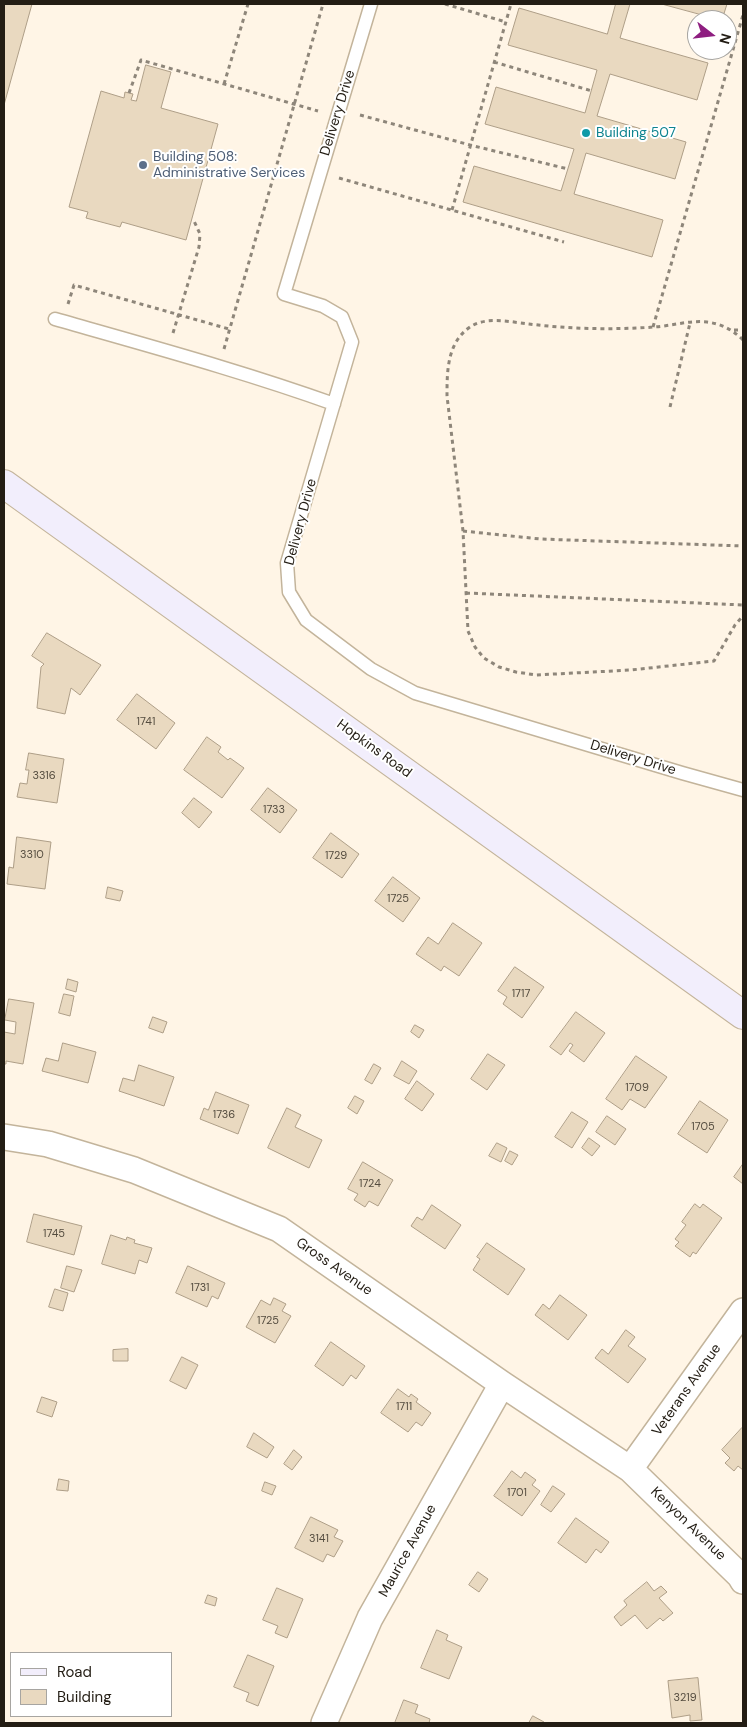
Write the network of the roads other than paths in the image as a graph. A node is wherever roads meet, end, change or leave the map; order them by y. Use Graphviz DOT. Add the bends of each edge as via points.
graph roads {
  1 [pos="370,4"];
  2 [pos="55,319"];
  3 [pos="334,404"];
  4 [pos="4,484"];
  5 [pos="743,790"];
  6 [pos="743,1015"];
  7 [pos="4,1137"];
  8 [pos="743,1310"];
  9 [pos="502,1384"];
  10 [pos="630,1469"];
  11 [pos="743,1581"];
  12 [pos="324,1723"];
  1 -- 3 [label="lane, Delivery Drive" via="284,294 323,306 342,317 352,342"];
  2 -- 3 [label="lane" via="219,365"];
  3 -- 5 [label="lane, Delivery Drive" via="287,563 289,592 306,620 371,669 415,694"];
  4 -- 6 [label="main road, Hopkins Road"];
  7 -- 9 [label="street, Gross Avenue" via="48,1144 134,1170 279,1229"];
  8 -- 10 [label="street, Veterans Avenue"];
  9 -- 10 [label="street, Gross Avenue"];
  9 -- 12 [label="street, Maurice Avenue" via="370,1618"];
  10 -- 11 [label="street, Kenyon Avenue"];
}
